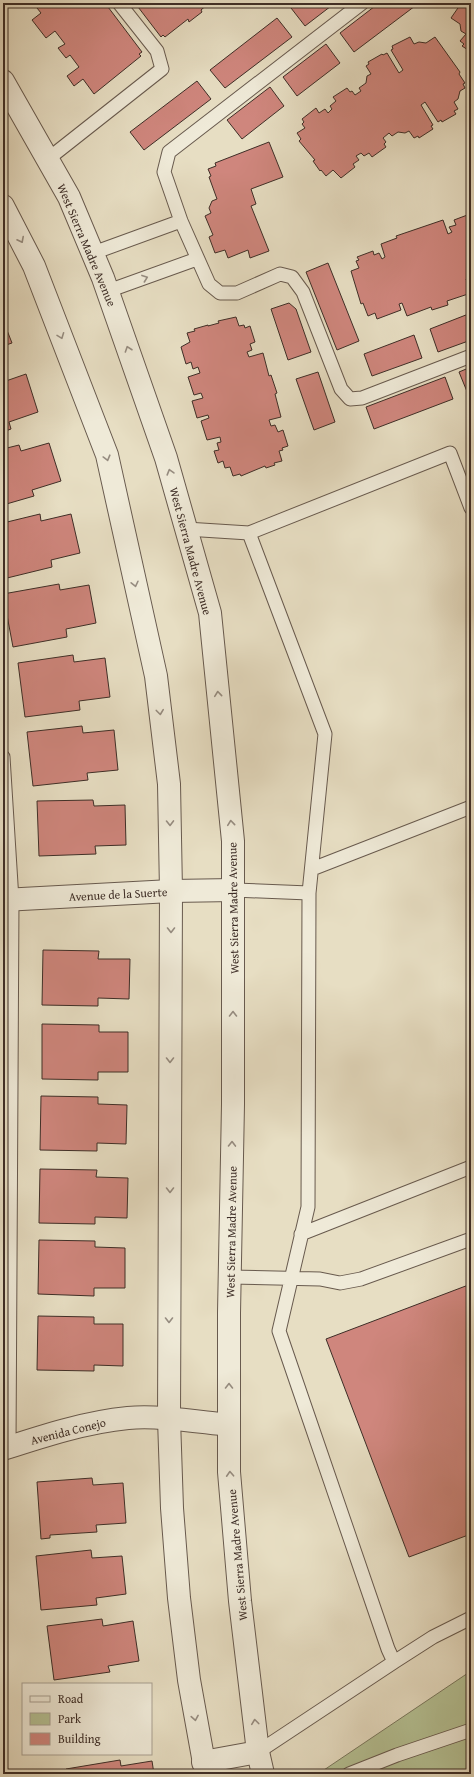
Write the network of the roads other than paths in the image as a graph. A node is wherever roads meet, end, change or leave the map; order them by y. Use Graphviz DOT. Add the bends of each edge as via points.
graph roads {
  1 [pos="120,3"];
  2 [pos="362,3"];
  3 [pos="3,82"];
  4 [pos="48,159"];
  5 [pos="3,206"];
  6 [pos="181,221"];
  7 [pos="93,253"];
  8 [pos="197,259"];
  9 [pos="108,291"];
  10 [pos="471,356"];
  11 [pos="471,508"];
  12 [pos="186,529"];
  13 [pos="249,533"];
  14 [pos="3,757"];
  15 [pos="471,807"];
  16 [pos="312,869"];
  17 [pos="234,890"];
  18 [pos="171,891"];
  19 [pos="309,893"];
  20 [pos="8,900"];
  21 [pos="471,1167"];
  22 [pos="301,1234"];
  23 [pos="471,1239"];
  24 [pos="230,1277"];
  25 [pos="290,1280"];
  26 [pos="169,1419"];
  27 [pos="229,1425"];
  28 [pos="6,1448"];
  29 [pos="471,1618"];
  30 [pos="394,1662"];
  31 [pos="471,1730"];
  32 [pos="258,1752"];
  33 [pos="204,1768"];
  34 [pos="263,1774"];
  35 [pos="349,1774"];
  1 -- 4 [label="lane" via="157,51 162,68"];
  2 -- 6 [label="lane" via="169,152 164,172"];
  3 -- 4 [label="street, West Sierra Madre Avenue"];
  4 -- 7 [label="street, West Sierra Madre Avenue" via="69,197"];
  5 -- 18 [label="street, one-way" via="34,266 107,455 156,676 169,784"];
  6 -- 7 [label="lane"];
  6 -- 8 [label="lane"];
  7 -- 9 [label="street, West Sierra Madre Avenue"];
  9 -- 8 [label="lane, one-way"];
  8 -- 10 [label="lane" via="210,284 220,293 236,293 280,274 292,277 303,292 341,389 350,399 362,398"];
  12 -- 9 [label="street, West Sierra Madre Avenue, one-way" via="166,458"];
  11 -- 13 [label="lane" via="450,453"];
  12 -- 13 [label="lane"];
  17 -- 12 [label="street, West Sierra Madre Avenue, one-way" via="233,841 210,613"];
  13 -- 16 [label="lane" via="325,734"];
  14 -- 20 [label="lane"];
  15 -- 16 [label="lane"];
  16 -- 19 [label="lane"];
  17 -- 18 [label="street, Avenue de la Suerte"];
  17 -- 19 [label="lane"];
  24 -- 17 [label="street, West Sierra Madre Avenue, one-way"];
  18 -- 20 [label="street, Avenue de la Suerte"];
  18 -- 26 [label="street, one-way"];
  19 -- 22 [label="lane" via="308,1207"];
  20 -- 28 [label="lane"];
  21 -- 22 [label="lane"];
  22 -- 25 [label="lane"];
  23 -- 25 [label="lane" via="361,1279 340,1284 320,1279"];
  24 -- 25 [label="lane"];
  27 -- 24 [label="street, West Sierra Madre Avenue, one-way"];
  25 -- 30 [label="lane" via="279,1330"];
  26 -- 27 [label="street, Avenida Conejo"];
  26 -- 28 [label="street, Avenida Conejo" via="129,1418 92,1423"];
  26 -- 33 [label="street, one-way" via="179,1598 189,1680"];
  32 -- 27 [label="street, West Sierra Madre Avenue, one-way" via="240,1601 229,1472"];
  29 -- 30 [label="lane" via="433,1637"];
  30 -- 32 [label="lane"];
  31 -- 35 [label="lane"];
  32 -- 33 [label="street"];
  32 -- 34 [label="street, West Sierra Madre Avenue"];
}
